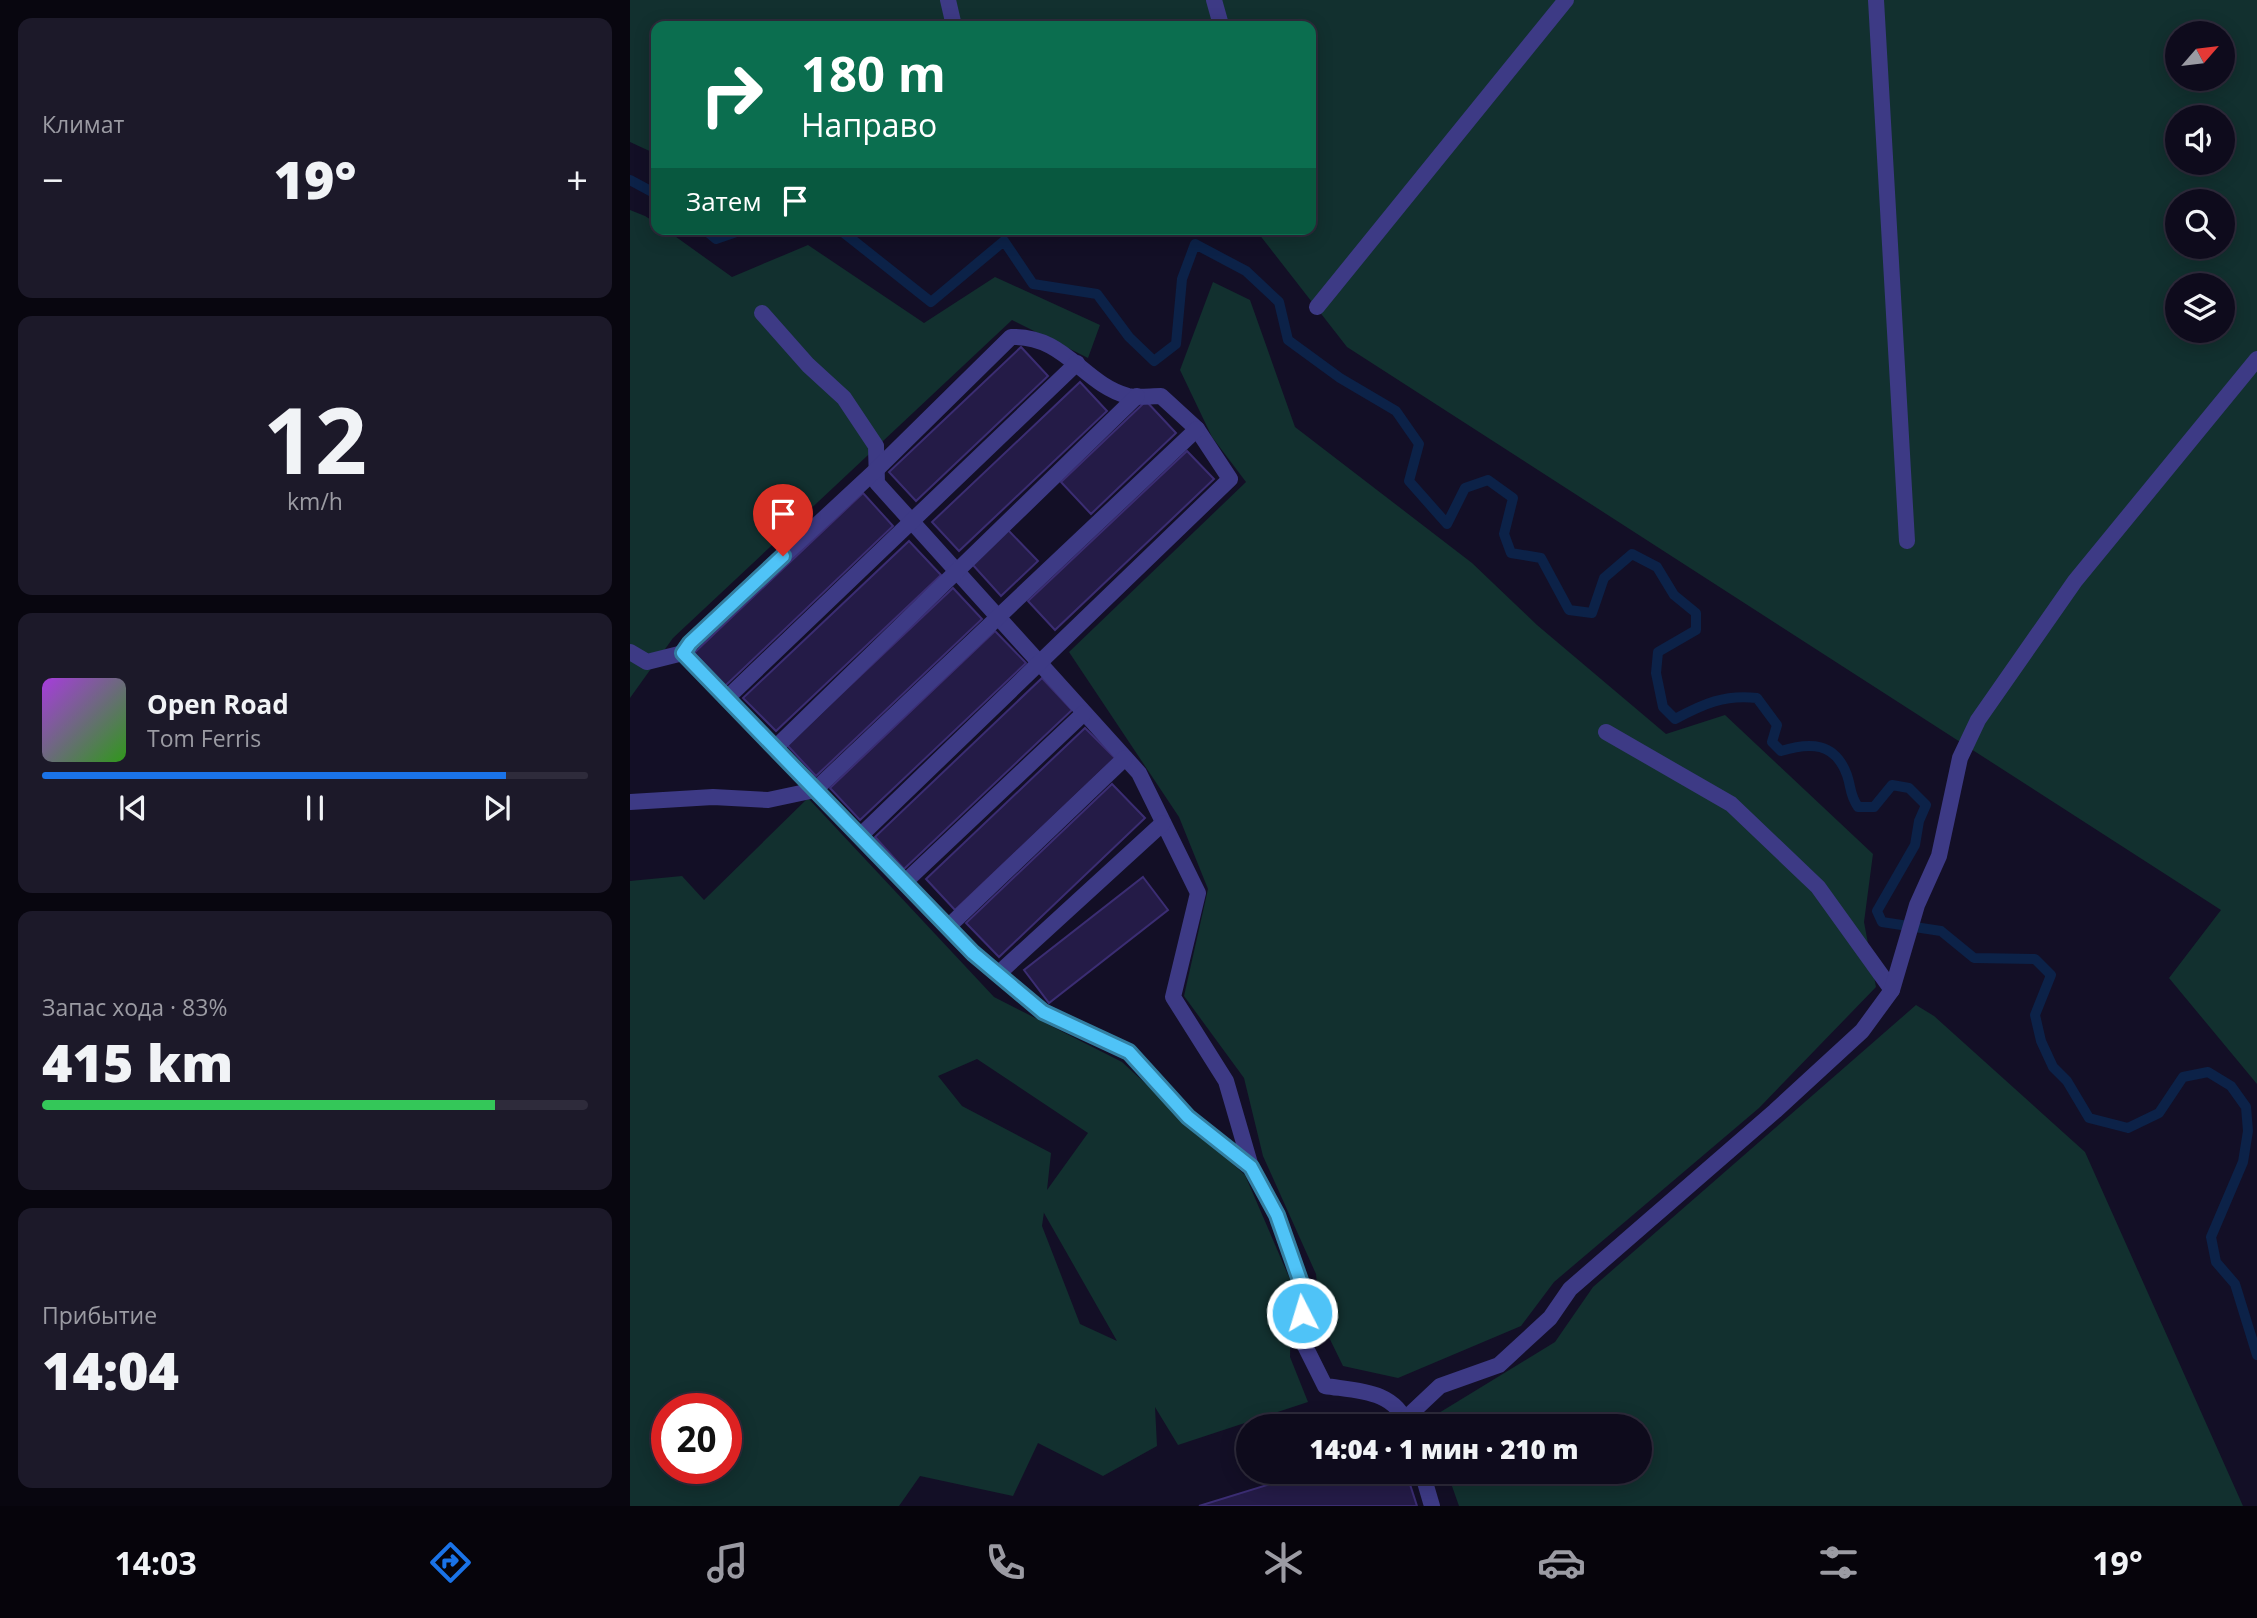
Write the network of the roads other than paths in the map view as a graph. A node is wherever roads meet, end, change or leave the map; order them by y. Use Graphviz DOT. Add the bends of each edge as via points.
graph roads {
  1 [pos="948,0"];
  2 [pos="1214,0"];
  3 [pos="1566,0"];
  4 [pos="1875,0"];
  5 [pos="953,21"];
  6 [pos="1219,21"];
  7 [pos="1317,307"];
  8 [pos="762,313"];
  9 [pos="2257,359"];
  10 [pos="1077,363"];
  11 [pos="1137,396"];
  12 [pos="1197,429"];
  13 [pos="876,470"];
  14 [pos="912,521"];
  15 [pos="1907,541"];
  16 [pos="956,570"];
  17 [pos="998,617"];
  18 [pos="630,652"];
  19 [pos="683,653"];
  20 [pos="1040,663"];
  21 [pos="727,698"];
  22 [pos="1084,713"];
  23 [pos="1606,732"];
  24 [pos="775,748"];
  25 [pos="1125,758"];
  26 [pos="815,790"];
  27 [pos="630,802"];
  28 [pos="1163,823"];
  29 [pos="860,836"];
  30 [pos="905,882"];
  31 [pos="948,927"];
  32 [pos="998,974"];
  33 [pos="1892,990"];
  34 [pos="1251,1167"];
  35 [pos="1400,1414"];
  36 [pos="1414,1414"];
  37 [pos="1426,1484"];
  38 [pos="1432,1506"];
  1 -- 5 [label="lane"];
  2 -- 6 [label="lane"];
  3 -- 7 [label="lane"];
  4 -- 15 [label="lane"];
  8 -- 13 [label="lane" via="844,398 876,446"];
  9 -- 33 [label="lane" via="2075,581 1978,720 1960,758 1939,856 1917,905"];
  10 -- 11 [label="lane" via="1102,384"];
  10 -- 13 [label="lane" via="1031,337 1012,337"];
  10 -- 14 [label="lane"];
  11 -- 12 [label="lane" via="1161,396"];
  11 -- 16 [label="lane"];
  12 -- 17 [label="lane"];
  12 -- 20 [label="lane" via="1230,479"];
  13 -- 14 [label="lane" via="877,483"];
  13 -- 19 [label="lane"];
  14 -- 16 [label="lane"];
  14 -- 21 [label="lane"];
  16 -- 17 [label="lane"];
  16 -- 24 [label="lane"];
  17 -- 20 [label="lane"];
  17 -- 26 [label="lane"];
  18 -- 19 [label="lane" via="647,662"];
  19 -- 21 [label="lane"];
  20 -- 22 [label="lane"];
  20 -- 29 [label="lane"];
  21 -- 24 [label="lane"];
  22 -- 25 [label="lane"];
  22 -- 30 [label="lane"];
  23 -- 33 [label="lane" via="1731,804 1818,887"];
  24 -- 26 [label="lane"];
  25 -- 28 [label="lane" via="1139,773"];
  25 -- 31 [label="lane"];
  26 -- 27 [label="lane" via="768,800 713,797"];
  26 -- 29 [label="lane"];
  28 -- 32 [label="lane"];
  28 -- 34 [label="lane" via="1198,892 1173,997 1226,1081"];
  29 -- 30 [label="lane"];
  30 -- 31 [label="lane"];
  31 -- 32 [label="lane"];
  32 -- 34 [label="lane" via="1043,1012 1129,1052 1188,1117"];
  33 -- 36 [label="lane" via="1862,1031 1570,1289 1550,1318 1499,1365 1440,1386"];
  34 -- 35 [label="lane" via="1277,1215 1302,1286 1303,1340 1325,1385 1385,1396"];
  37 -- 38 [label="lane"];
}
